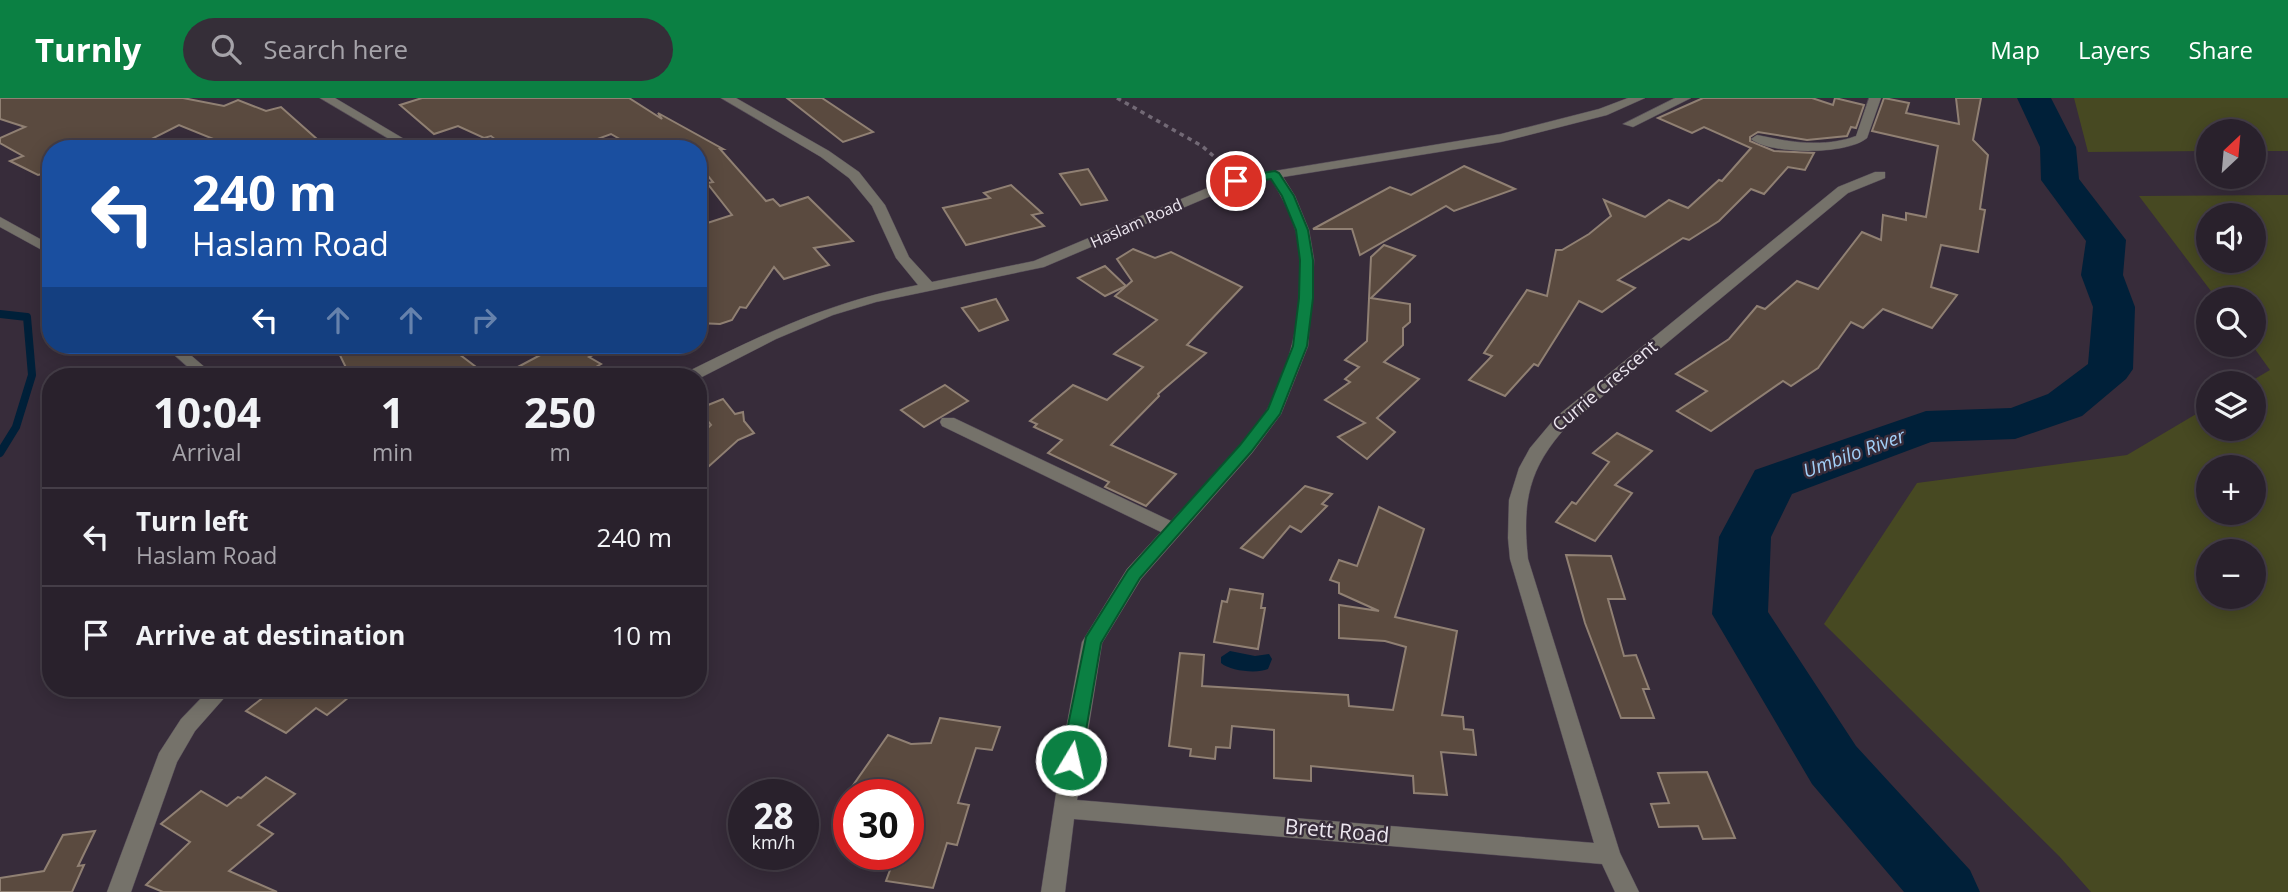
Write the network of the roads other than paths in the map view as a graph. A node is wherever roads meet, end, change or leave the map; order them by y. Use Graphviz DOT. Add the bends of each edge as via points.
graph roads {
  1 [pos="326,98"];
  2 [pos="727,98"];
  3 [pos="1685,98"];
  4 [pos="1875,98"];
  5 [pos="1635,99"];
  6 [pos="1629,124"];
  7 [pos="1757,139"];
  8 [pos="399,140"];
  9 [pos="1275,175"];
  10 [pos="1880,175"];
  11 [pos="0,221"];
  12 [pos="42,246"];
  13 [pos="927,286"];
  14 [pos="181,354"];
  15 [pos="197,368"];
  16 [pos="707,368"];
  17 [pos="948,422"];
  18 [pos="1173,530"];
  19 [pos="214,697"];
  20 [pos="1065,809"];
  21 [pos="1609,854"];
  22 [pos="119,892"];
  23 [pos="1053,892"];
  24 [pos="1627,892"];
  1 -- 8 [label="street"];
  2 -- 13 [label="street" via="853,175 878,205 903,258"];
  3 -- 6 [label="street"];
  4 -- 7 [label="street" via="1861,138 1853,142 1800,146"];
  5 -- 9 [label="street, Haslam Road" via="1501,138"];
  9 -- 13 [label="street, Haslam Road" via="1236,181 1039,264"];
  9 -- 18 [label="street" via="1302,230 1307,260 1300,346 1275,410"];
  10 -- 21 [label="street, Currie Crescent" via="1843,190 1562,421 1542,441 1528,467 1516,499 1519,559"];
  11 -- 12 [label="street"];
  13 -- 16 [label="street, Haslam Road" via="828,312"];
  14 -- 15 [label="street"];
  17 -- 18 [label="street"];
  18 -- 20 [label="street" via="1134,574 1092,642"];
  19 -- 22 [label="street" via="188,725 167,759"];
  20 -- 21 [label="street, Brett Road"];
  20 -- 23 [label="street"];
  21 -- 24 [label="street, Currie Crescent"];
}
